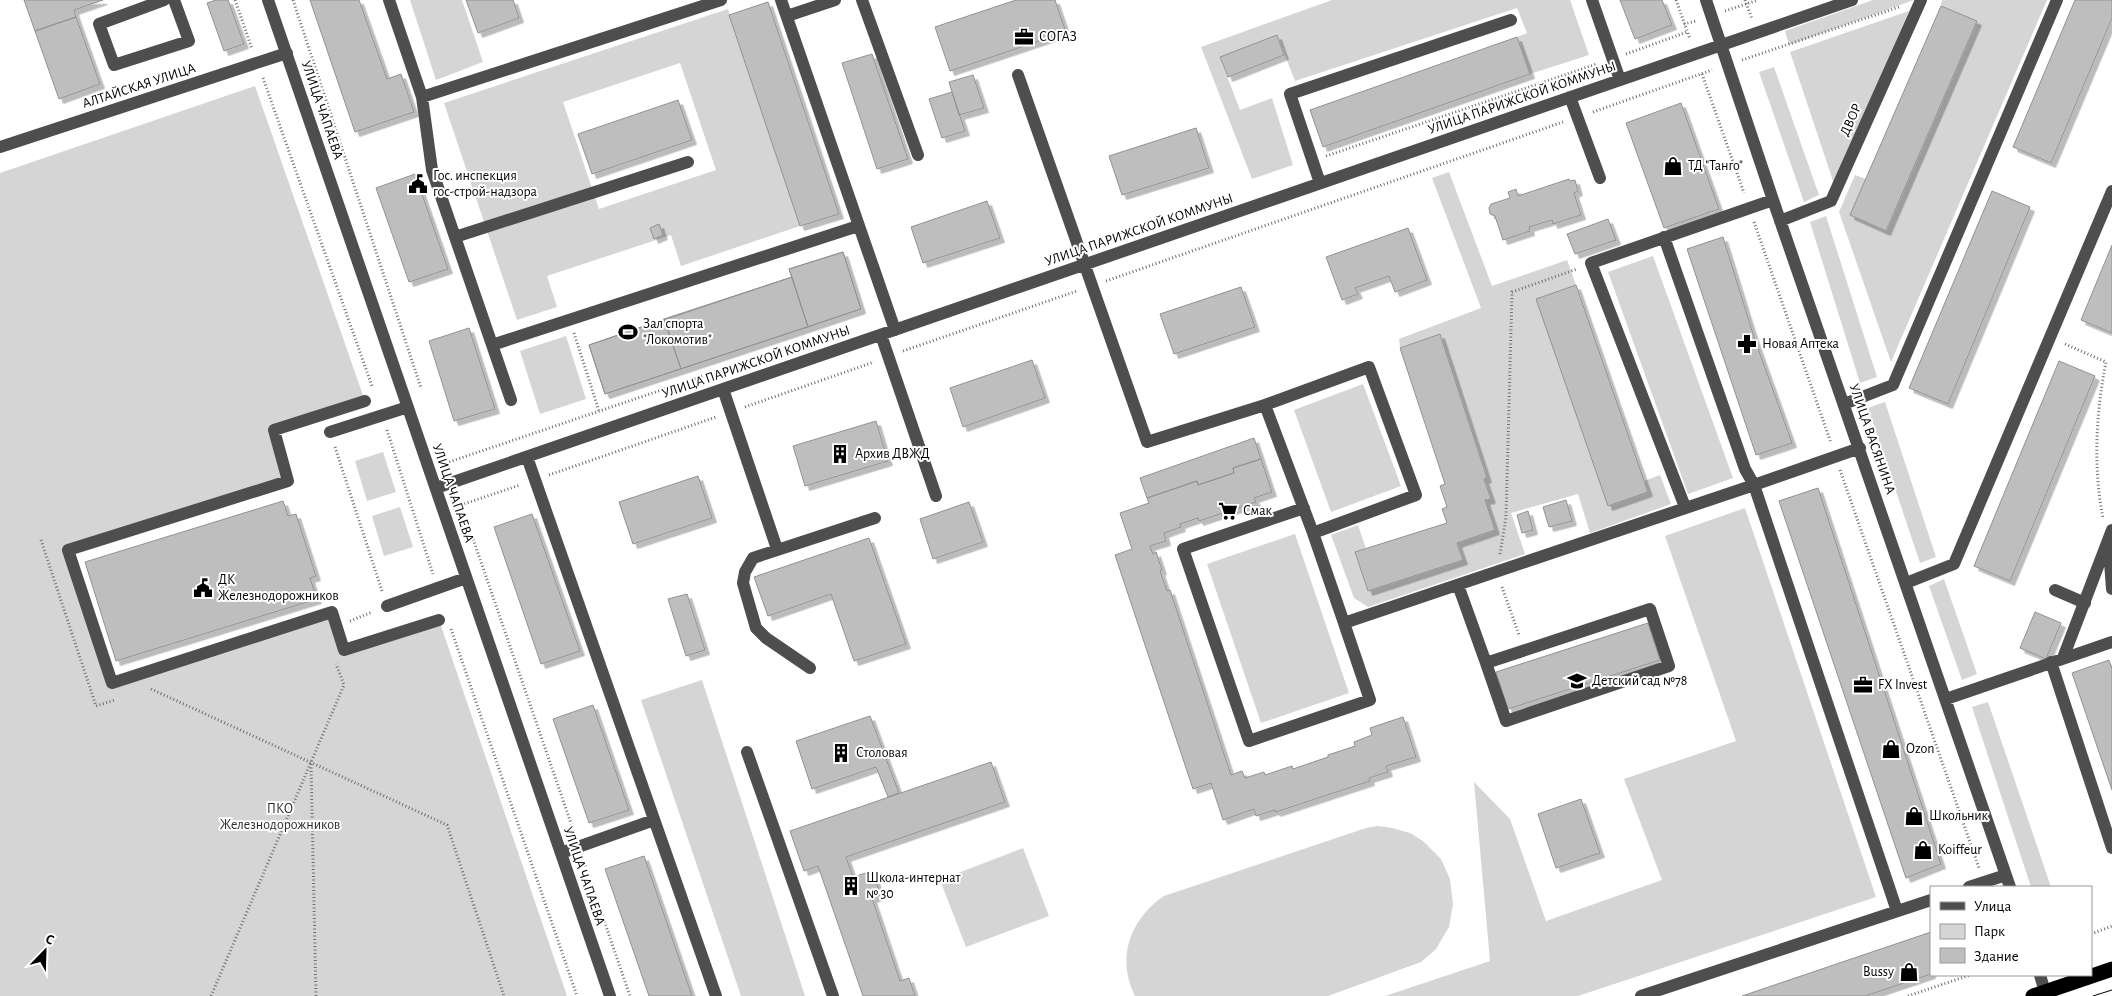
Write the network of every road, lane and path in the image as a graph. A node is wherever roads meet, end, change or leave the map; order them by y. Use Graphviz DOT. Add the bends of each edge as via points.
graph roads {
  1 [pos="164,0"];
  2 [pos="174,0"];
  3 [pos="235,0"];
  4 [pos="268,0"];
  5 [pos="389,0"];
  6 [pos="721,0"];
  7 [pos="781,0"];
  8 [pos="835,0"];
  9 [pos="862,0"];
  10 [pos="1592,0"];
  11 [pos="1706,0"];
  12 [pos="1852,0"];
  13 [pos="1921,0"];
  14 [pos="2058,0"];
  15 [pos="787,16"];
  16 [pos="1511,20"];
  17 [pos="1687,32"];
  18 [pos="1722,45"];
  19 [pos="287,53"];
  20 [pos="1612,59"];
  21 [pos="257,63"];
  22 [pos="1728,64"];
  23 [pos="1702,73"];
  24 [pos="1018,75"];
  25 [pos="1620,80"];
  26 [pos="422,97"];
  27 [pos="1570,97"];
  28 [pos="1577,117"];
  29 [pos="0,147"];
  30 [pos="918,155"];
  31 [pos="688,162"];
  32 [pos="1316,168"];
  33 [pos="1600,178"];
  34 [pos="1320,184"];
  35 [pos="2112,191"];
  36 [pos="1773,200"];
  37 [pos="1749,208"];
  38 [pos="1780,221"];
  39 [pos="858,226"];
  40 [pos="455,237"];
  41 [pos="1664,238"];
  42 [pos="1591,263"];
  43 [pos="1085,264"];
  44 [pos="1092,286"];
  45 [pos="569,319"];
  46 [pos="895,330"];
  47 [pos="881,335"];
  48 [pos="2050,337"];
  49 [pos="492,345"];
  50 [pos="888,357"];
  51 [pos="723,389"];
  52 [pos="511,400"];
  53 [pos="365,401"];
  54 [pos="1844,404"];
  55 [pos="1265,405"];
  56 [pos="408,406"];
  57 [pos="599,411"];
  58 [pos="730,412"];
  59 [pos="382,415"];
  60 [pos="330,432"];
  61 [pos="1860,448"];
  62 [pos="1836,456"];
  63 [pos="527,457"];
  64 [pos="535,480"];
  65 [pos="1754,485"];
  66 [pos="436,488"];
  67 [pos="936,496"];
  68 [pos="461,506"];
  69 [pos="1685,507"];
  70 [pos="1304,508"];
  71 [pos="874,518"];
  72 [pos="1313,533"];
  73 [pos="2110,536"];
  74 [pos="777,550"];
  75 [pos="1497,572"];
  76 [pos="466,578"];
  77 [pos="1906,583"];
  78 [pos="1458,585"];
  79 [pos="437,588"];
  80 [pos="2112,589"];
  81 [pos="2055,590"];
  82 [pos="2085,604"];
  83 [pos="386,606"];
  84 [pos="445,623"];
  85 [pos="1344,623"];
  86 [pos="2112,642"];
  87 [pos="1524,651"];
  88 [pos="334,659"];
  89 [pos="2057,660"];
  90 [pos="1486,664"];
  91 [pos="810,668"];
  92 [pos="151,689"];
  93 [pos="1946,699"];
  94 [pos="747,752"];
  95 [pos="311,762"];
  96 [pos="654,820"];
  97 [pos="2112,848"];
  98 [pos="561,853"];
  99 [pos="2008,881"];
  100 [pos="1984,882"];
  101 [pos="1972,886"];
  102 [pos="1930,900"];
  103 [pos="1898,911"];
  104 [pos="2112,926"];
  105 [pos="2092,934"];
  106 [pos="2112,968"];
  107 [pos="1967,976"];
  108 [pos="2040,976"];
  109 [pos="2091,976"];
  110 [pos="2092,976"];
  111 [pos="2042,995"];
  112 [pos="211,996"];
  113 [pos="316,996"];
  114 [pos="504,996"];
  115 [pos="576,996"];
  116 [pos="610,996"];
  117 [pos="716,996"];
  118 [pos="834,996"];
  119 [pos="1641,996"];
  120 [pos="1908,996"];
  1 -- 2 [label="street" via="99,24 114,65 189,41"];
  3 -- 21 [label="path"];
  4 -- 19 [label="street, УЛИЦА ЧАПАЕВА"];
  5 -- 26 [label="street"];
  6 -- 26 [label="street"];
  7 -- 15 [label="street"];
  8 -- 15 [label="street"];
  9 -- 30 [label="street"];
  10 -- 20 [label="street"];
  11 -- 18 [label="street, УЛИЦА ВАСЯНИНА"];
  12 -- 18 [label="street, УЛИЦА ПАРИЖСКОЙ КОММУНЫ"];
  13 -- 22 [label="path"];
  13 -- 38 [label="street, ДВОР" via="1831,201"];
  14 -- 54 [label="street" via="1893,385"];
  15 -- 39 [label="street"];
  16 -- 32 [label="street" via="1290,94"];
  17 -- 20 [label="path"];
  18 -- 22 [label="street, УЛИЦА ВАСЯНИНА"];
  18 -- 25 [label="street, УЛИЦА ПАРИЖСКОЙ КОММУНЫ"];
  19 -- 21 [label="street, АЛТАЙСКАЯ УЛИЦА"];
  19 -- 56 [label="street, УЛИЦА ЧАПАЕВА"];
  20 -- 25 [label="street"];
  20 -- 32 [label="path" via="1326,155"];
  21 -- 29 [label="street, АЛТАЙСКАЯ УЛИЦА"];
  21 -- 59 [label="path"];
  22 -- 23 [label="path"];
  22 -- 36 [label="street, УЛИЦА ВАСЯНИНА"];
  23 -- 28 [label="path"];
  23 -- 37 [label="path"];
  24 -- 43 [label="street"];
  25 -- 27 [label="street, УЛИЦА ПАРИЖСКОЙ КОММУНЫ"];
  26 -- 40 [label="street" via="432,170"];
  27 -- 28 [label="street"];
  27 -- 34 [label="street, УЛИЦА ПАРИЖСКОЙ КОММУНЫ"];
  28 -- 33 [label="street"];
  28 -- 44 [label="path"];
  31 -- 40 [label="street"];
  32 -- 34 [label="street"];
  34 -- 43 [label="street, УЛИЦА ПАРИЖСКОЙ КОММУНЫ"];
  35 -- 48 [label="street"];
  36 -- 37 [label="street"];
  36 -- 38 [label="street, УЛИЦА ВАСЯНИНА"];
  37 -- 41 [label="street"];
  37 -- 62 [label="path"];
  38 -- 54 [label="street, УЛИЦА ВАСЯНИНА"];
  39 -- 45 [label="street"];
  39 -- 46 [label="street"];
  40 -- 49 [label="street"];
  41 -- 42 [label="street"];
  41 -- 65 [label="street" via="1745,469"];
  42 -- 69 [label="street"];
  42 -- 75 [label="path" via="1512,292 1506,517"];
  43 -- 44 [label="street"];
  43 -- 46 [label="street, УЛИЦА ПАРИЖСКОЙ КОММУНЫ"];
  44 -- 50 [label="path"];
  44 -- 55 [label="street" via="1147,442"];
  45 -- 49 [label="street"];
  45 -- 57 [label="path"];
  46 -- 47 [label="street, УЛИЦА ПАРИЖСКОЙ КОММУНЫ"];
  47 -- 50 [label="street"];
  47 -- 51 [label="street, УЛИЦА ПАРИЖСКОЙ КОММУНЫ"];
  48 -- 73 [label="path" via="2106,362 2097,434 2099,501"];
  48 -- 77 [label="street" via="1954,564"];
  49 -- 52 [label="street"];
  50 -- 58 [label="path"];
  50 -- 67 [label="street"];
  51 -- 58 [label="street"];
  51 -- 63 [label="street, УЛИЦА ПАРИЖСКОЙ КОММУНЫ"];
  53 -- 84 [label="street" via="274,430 288,481 68,550 112,683 332,612 344,650"];
  54 -- 61 [label="street, УЛИЦА ВАСЯНИНА"];
  55 -- 70 [label="street"];
  55 -- 72 [label="street" via="1369,367 1416,495"];
  56 -- 59 [label="street"];
  56 -- 66 [label="street, УЛИЦА ЧАПАЕВА"];
  58 -- 64 [label="path"];
  58 -- 74 [label="street"];
  59 -- 60 [label="street"];
  59 -- 79 [label="path"];
  60 -- 83 [label="path"];
  61 -- 62 [label="street"];
  61 -- 77 [label="street, УЛИЦА ВАСЯНИНА"];
  62 -- 65 [label="street"];
  62 -- 100 [label="path"];
  63 -- 64 [label="street"];
  63 -- 66 [label="street, УЛИЦА ПАРИЖСКОЙ КОММУНЫ"];
  64 -- 68 [label="path"];
  64 -- 96 [label="street"];
  65 -- 69 [label="street"];
  65 -- 103 [label="street"];
  66 -- 76 [label="street, УЛИЦА ЧАПАЕВА"];
  69 -- 75 [label="street"];
  70 -- 72 [label="street"];
  70 -- 85 [label="street" via="1183,549 1249,742 1370,700"];
  71 -- 74 [label="street"];
  72 -- 85 [label="street"];
  73 -- 80 [label="street"];
  73 -- 82 [label="street"];
  74 -- 91 [label="street" via="753,558 743,583 756,628"];
  75 -- 78 [label="street"];
  75 -- 87 [label="path"];
  76 -- 79 [label="street"];
  76 -- 98 [label="street, УЛИЦА ЧАПАЕВА"];
  77 -- 93 [label="street, УЛИЦА ВАСЯНИНА"];
  78 -- 85 [label="street"];
  78 -- 90 [label="street"];
  79 -- 83 [label="street"];
  81 -- 82 [label="street"];
  82 -- 89 [label="street"];
  84 -- 115 [label="path"];
  86 -- 89 [label="street"];
  87 -- 90 [label="street"];
  87 -- 90 [label="street" via="1650,609 1669,666 1506,721"];
  88 -- 95 [label="path" via="344,685"];
  89 -- 93 [label="street"];
  89 -- 97 [label="street"];
  92 -- 95 [label="path"];
  93 -- 99 [label="street, УЛИЦА ВАСЯНИНА"];
  94 -- 118 [label="street"];
  95 -- 112 [label="path"];
  95 -- 113 [label="path"];
  95 -- 114 [label="path" via="447,825"];
  96 -- 98 [label="street"];
  96 -- 117 [label="street"];
  98 -- 116 [label="street, УЛИЦА ЧАПАЕВА"];
  99 -- 100 [label="street"];
  100 -- 101 [label="street"];
  102 -- 103 [label="street"];
  103 -- 119 [label="street"];
  104 -- 105 [label="path"];
  106 -- 110 [label="highway"];
  107 -- 120 [label="path"];
  108 -- 111 [label="street"];
  109 -- 111 [label="highway"];
}
